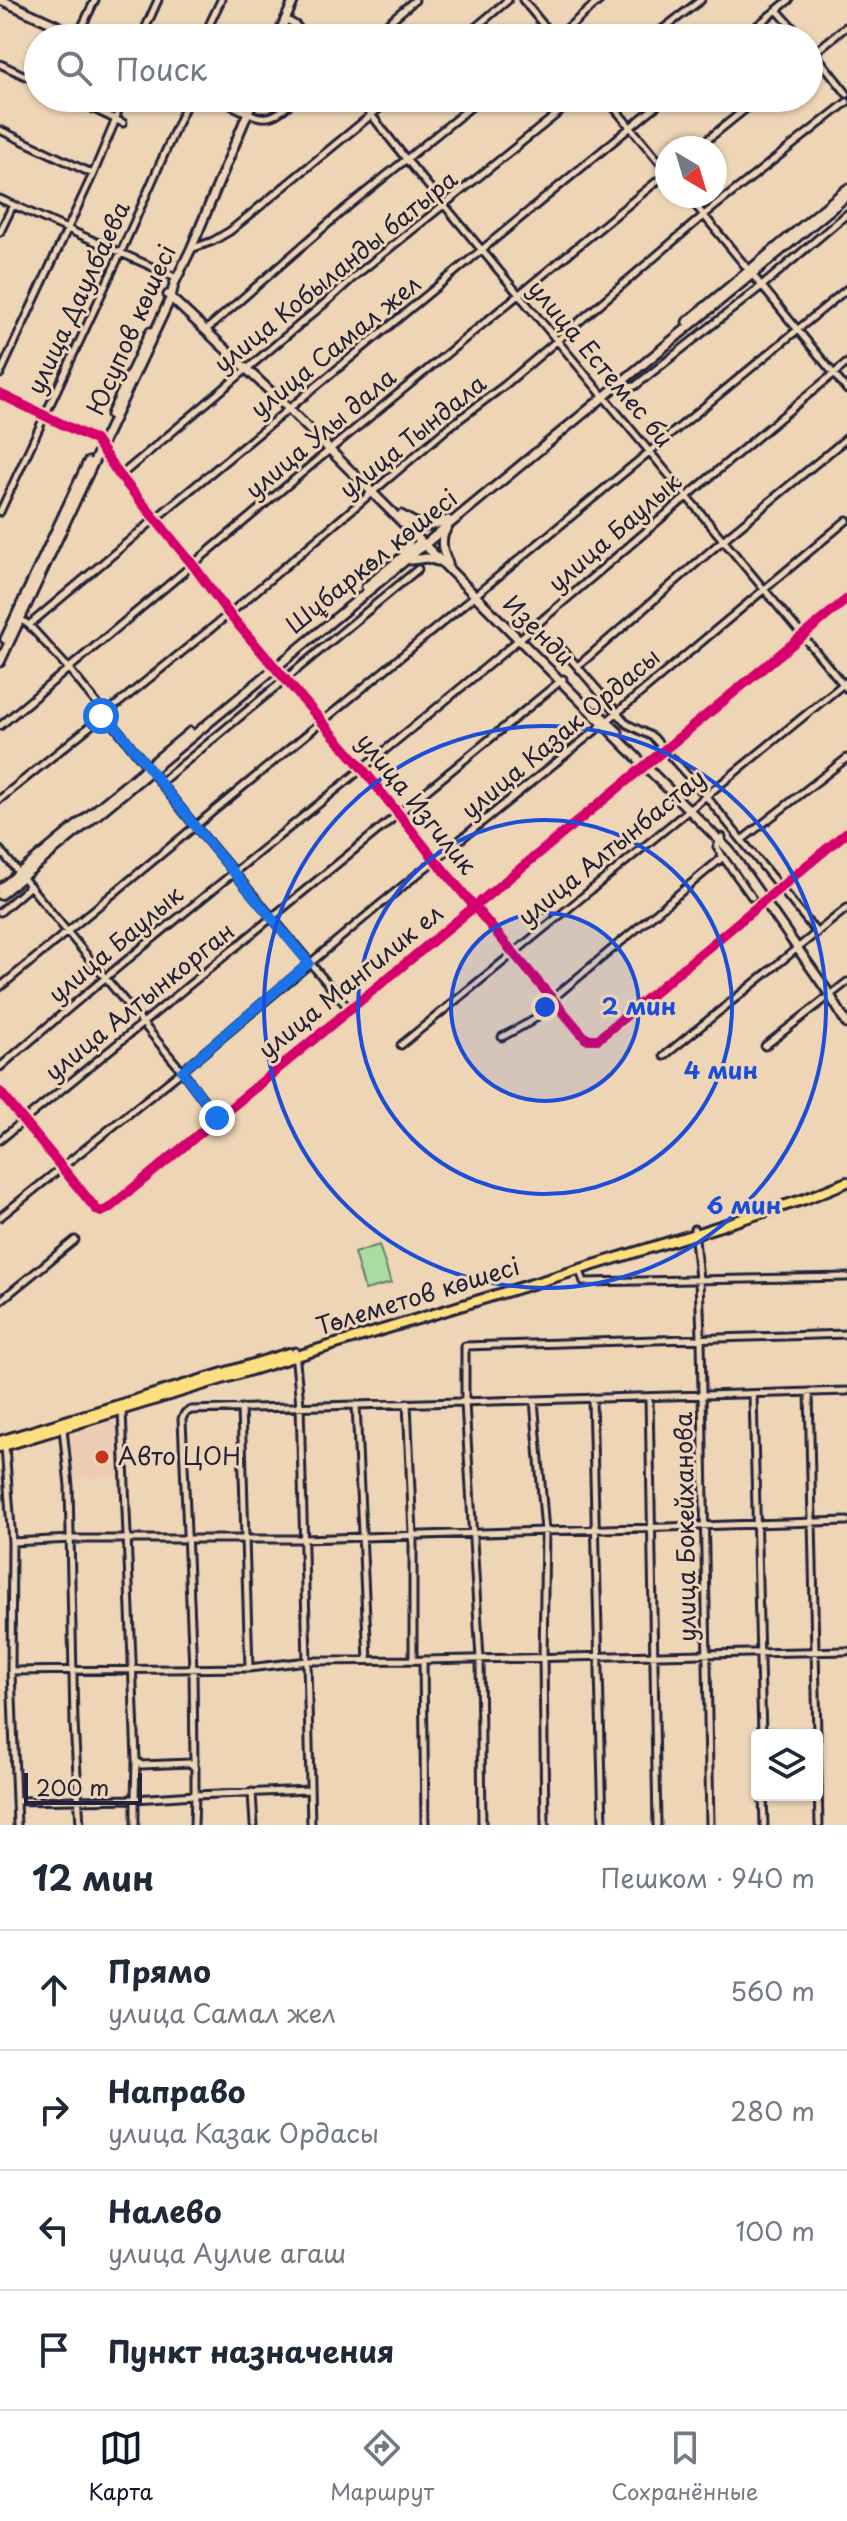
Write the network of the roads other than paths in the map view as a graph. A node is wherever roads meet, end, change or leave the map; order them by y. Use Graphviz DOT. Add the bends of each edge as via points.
graph roads {
  1 [pos="1,0"];
  2 [pos="26,0"];
  3 [pos="95,0"];
  4 [pos="158,0"];
  5 [pos="221,0"];
  6 [pos="301,0"];
  7 [pos="415,0"];
  8 [pos="508,0"];
  9 [pos="523,0"];
  10 [pos="600,0"];
  11 [pos="701,0"];
  12 [pos="789,0"];
  13 [pos="292,4"];
  14 [pos="22,10"];
  15 [pos="777,10"];
  16 [pos="285,19"];
  17 [pos="54,24"];
  18 [pos="86,24"];
  19 [pos="147,24"];
  20 [pos="210,24"];
  21 [pos="283,24"];
  22 [pos="294,24"];
  23 [pos="387,24"];
  24 [pos="480,24"];
  25 [pos="543,24"];
  26 [pos="572,24"];
  27 [pos="669,24"];
  28 [pos="760,24"];
  29 [pos="790,24"];
  30 [pos="847,26"];
  31 [pos="823,46"];
  32 [pos="0,64"];
  33 [pos="823,67"];
  34 [pos="24,75"];
  35 [pos="847,94"];
  36 [pos="847,102"];
  37 [pos="101,112"];
  38 [pos="118,112"];
  39 [pos="183,112"];
  40 [pos="248,112"];
  41 [pos="279,112"];
  42 [pos="370,112"];
  43 [pos="376,112"];
  44 [pos="465,112"];
  45 [pos="559,112"];
  46 [pos="618,112"];
  47 [pos="648,112"];
  48 [pos="742,112"];
  49 [pos="372,115"];
  50 [pos="116,119"];
  51 [pos="123,123"];
  52 [pos="630,126"];
  53 [pos="0,130"];
  54 [pos="712,136"];
  55 [pos="655,157"];
  56 [pos="406,159"];
  57 [pos="93,174"];
  58 [pos="655,182"];
  59 [pos="847,189"];
  60 [pos="847,196"];
  61 [pos="0,199"];
  62 [pos="444,204"];
  63 [pos="13,205"];
  64 [pos="698,208"];
  65 [pos="847,214"];
  66 [pos="704,215"];
  67 [pos="68,230"];
  68 [pos="0,232"];
  69 [pos="191,249"];
  70 [pos="482,250"];
  71 [pos="121,252"];
  72 [pos="752,272"];
  73 [pos="763,285"];
  74 [pos="172,289"];
  75 [pos="847,289"];
  76 [pos="519,294"];
  77 [pos="181,306"];
  78 [pos="165,310"];
  79 [pos="208,329"];
  80 [pos="798,330"];
  81 [pos="556,339"];
  82 [pos="847,363"];
  83 [pos="248,367"];
  84 [pos="0,374"];
  85 [pos="834,374"];
  86 [pos="621,383"];
  87 [pos="847,390"];
  88 [pos="0,394"];
  89 [pos="604,394"];
  90 [pos="290,407"];
  91 [pos="45,416"];
  92 [pos="847,438"];
  93 [pos="98,447"];
  94 [pos="332,448"];
  95 [pos="650,452"];
  96 [pos="120,476"];
  97 [pos="374,490"];
  98 [pos="686,495"];
  99 [pos="0,512"];
  100 [pos="400,518"];
  101 [pos="155,519"];
  102 [pos="847,520"];
  103 [pos="449,522"];
  104 [pos="723,540"];
  105 [pos="424,542"];
  106 [pos="400,562"];
  107 [pos="447,564"];
  108 [pos="193,565"];
  109 [pos="418,569"];
  110 [pos="764,589"];
  111 [pos="477,596"];
  112 [pos="847,599"];
  113 [pos="229,614"];
  114 [pos="18,617"];
  115 [pos="29,625"];
  116 [pos="802,635"];
  117 [pos="521,638"];
  118 [pos="557,643"];
  119 [pos="0,651"];
  120 [pos="0,662"];
  121 [pos="274,665"];
  122 [pos="578,666"];
  123 [pos="69,669"];
  124 [pos="285,678"];
  125 [pos="562,680"];
  126 [pos="846,685"];
  127 [pos="617,712"];
  128 [pos="105,713"];
  129 [pos="322,722"];
  130 [pos="605,723"];
  131 [pos="0,726"];
  132 [pos="664,751"];
  133 [pos="847,758"];
  134 [pos="647,765"];
  135 [pos="362,768"];
  136 [pos="149,769"];
  137 [pos="160,783"];
  138 [pos="705,795"];
  139 [pos="0,799"];
  140 [pos="690,808"];
  141 [pos="398,813"];
  142 [pos="195,826"];
  143 [pos="847,832"];
  144 [pos="720,838"];
  145 [pos="743,839"];
  146 [pos="0,850"];
  147 [pos="723,857"];
  148 [pos="436,861"];
  149 [pos="234,871"];
  150 [pos="21,875"];
  151 [pos="30,886"];
  152 [pos="781,887"];
  153 [pos="0,889"];
  154 [pos="0,895"];
  155 [pos="752,897"];
  156 [pos="766,899"];
  157 [pos="475,907"];
  158 [pos="847,908"];
  159 [pos="0,912"];
  160 [pos="272,917"];
  161 [pos="67,931"];
  162 [pos="817,933"];
  163 [pos="799,947"];
  164 [pos="512,953"];
  165 [pos="309,963"];
  166 [pos="103,977"];
  167 [pos="847,982"];
  168 [pos="0,987"];
  169 [pos="832,994"];
  170 [pos="554,1000"];
  171 [pos="349,1009"];
  172 [pos="847,1016"];
  173 [pos="142,1024"];
  174 [pos="847,1024"];
  175 [pos="502,1037"];
  176 [pos="401,1045"];
  177 [pos="765,1046"];
  178 [pos="664,1056"];
  179 [pos="0,1067"];
  180 [pos="182,1071"];
  181 [pos="0,1092"];
  182 [pos="217,1118"];
  183 [pos="23,1120"];
  184 [pos="0,1140"];
  185 [pos="62,1167"];
  186 [pos="847,1179"];
  187 [pos="0,1217"];
  188 [pos="695,1231"];
  189 [pos="75,1240"];
  190 [pos="579,1268"];
  191 [pos="847,1277"];
  192 [pos="699,1279"];
  193 [pos="0,1301"];
  194 [pos="847,1334"];
  195 [pos="701,1338"];
  196 [pos="296,1354"];
  197 [pos="847,1391"];
  198 [pos="809,1392"];
  199 [pos="753,1395"];
  200 [pos="701,1396"];
  201 [pos="592,1398"];
  202 [pos="649,1398"];
  203 [pos="135,1399"];
  204 [pos="534,1400"];
  205 [pos="407,1403"];
  206 [pos="465,1403"];
  207 [pos="300,1405"];
  208 [pos="356,1405"];
  209 [pos="241,1408"];
  210 [pos="122,1410"];
  211 [pos="63,1428"];
  212 [pos="2,1445"];
  213 [pos="847,1521"];
  214 [pos="811,1522"];
  215 [pos="758,1523"];
  216 [pos="703,1525"];
  217 [pos="652,1526"];
  218 [pos="597,1529"];
  219 [pos="545,1531"];
  220 [pos="471,1532"];
  221 [pos="413,1534"];
  222 [pos="363,1535"];
  223 [pos="71,1539"];
  224 [pos="304,1539"];
  225 [pos="185,1540"];
  226 [pos="244,1540"];
  227 [pos="127,1541"];
  228 [pos="12,1542"];
  229 [pos="814,1651"];
  230 [pos="847,1651"];
  231 [pos="761,1652"];
  232 [pos="706,1654"];
  233 [pos="599,1656"];
  234 [pos="654,1656"];
  235 [pos="543,1657"];
  236 [pos="480,1659"];
  237 [pos="368,1660"];
  238 [pos="413,1660"];
  239 [pos="423,1660"];
  240 [pos="307,1661"];
  241 [pos="249,1668"];
  242 [pos="132,1669"];
  243 [pos="193,1669"];
  244 [pos="74,1670"];
  245 [pos="11,1671"];
  246 [pos="762,1729"];
  247 [pos="817,1729"];
  248 [pos="136,1760"];
  249 [pos="194,1765"];
  250 [pos="309,1790"];
  251 [pos="252,1792"];
  252 [pos="195,1795"];
  253 [pos="135,1799"];
  254 [pos="79,1800"];
  255 [pos="16,1801"];
  256 [pos="763,1801"];
  257 [pos="818,1801"];
  258 [pos="17,1825"];
  259 [pos="80,1825"];
  260 [pos="135,1825"];
  261 [pos="194,1825"];
  262 [pos="254,1825"];
  263 [pos="311,1825"];
  264 [pos="425,1825"];
  265 [pos="482,1825"];
  266 [pos="545,1825"];
  267 [pos="603,1825"];
  268 [pos="657,1825"];
  269 [pos="710,1825"];
  270 [pos="764,1825"];
  271 [pos="819,1825"];
  1 -- 14 [label="street"];
  2 -- 14 [label="street"];
  3 -- 18 [label="street"];
  4 -- 19 [label="street"];
  5 -- 20 [label="street"];
  6 -- 13 [label="street"];
  7 -- 23 [label="street"];
  8 -- 24 [label="street"];
  9 -- 25 [label="street"];
  10 -- 26 [label="street"];
  11 -- 27 [label="street"];
  12 -- 15 [label="street"];
  13 -- 16 [label="street"];
  14 -- 17 [label="street"];
  15 -- 28 [label="street"];
  15 -- 29 [label="street"];
  16 -- 21 [label="street"];
  16 -- 22 [label="street"];
  30 -- 31 [label="street"];
  32 -- 34 [label="street"];
  33 -- 35 [label="street"];
  36 -- 66 [label="street, улица Тындала"];
  37 -- 50 [label="street"];
  38 -- 50 [label="street"];
  39 -- 71 [label="street, улица Даулбаева"];
  40 -- 41 [label="street" via="271,118"];
  40 -- 69 [label="street, Юсупов көшесі"];
  42 -- 49 [label="street, улица Естемес би"];
  43 -- 49 [label="street"];
  44 -- 56 [label="street"];
  45 -- 62 [label="street, улица Кобыланды батыра"];
  46 -- 52 [label="street"];
  47 -- 52 [label="street, улица Самал жел"];
  48 -- 54 [label="street"];
  49 -- 56 [label="street, улица Естемес би"];
  49 -- 69 [label="street" via="230,231"];
  50 -- 51 [label="street"];
  50 -- 57 [label="street"];
  52 -- 55 [label="street"];
  52 -- 70 [label="street, улица Самал жел"];
  53 -- 57 [label="street"];
  56 -- 62 [label="street, улица Естемес би"];
  56 -- 79 [label="street"];
  57 -- 67 [label="street"];
  58 -- 76 [label="street, улица Улы дала"];
  59 -- 72 [label="street, Шұбаркөл көшесі"];
  60 -- 72 [label="street, Шұбаркөл көшесі"];
  61 -- 63 [label="street"];
  62 -- 70 [label="street, улица Естемес би"];
  62 -- 83 [label="street, улица Кобыланды батыра"];
  63 -- 67 [label="street"];
  63 -- 68 [label="street"];
  64 -- 66 [label="street"];
  65 -- 73 [label="street, Шұбаркөл көшесі"];
  66 -- 72 [label="street"];
  66 -- 81 [label="street, улица Тындала"];
  67 -- 71 [label="street"];
  67 -- 84 [label="street"];
  69 -- 74 [label="street, Юсупов көшесі"];
  70 -- 76 [label="street, улица Естемес би"];
  70 -- 90 [label="street, улица Самал жел"];
  71 -- 74 [label="street"];
  71 -- 91 [label="street, улица Даулбаева"];
  72 -- 73 [label="street"];
  72 -- 86 [label="street, Шұбаркөл көшесі"];
  72 -- 89 [label="street, Шұбаркөл көшесі"];
  73 -- 80 [label="street"];
  73 -- 86 [label="street, Шұбаркөл көшесі" via="631,388"];
  74 -- 77 [label="street, Изенди"];
  74 -- 78 [label="street, Юсупов көшесі"];
  74 -- 79 [label="street, Изенди"];
  74 -- 93 [label="street"];
  75 -- 80 [label="street"];
  76 -- 81 [label="street, улица Естемес би"];
  76 -- 94 [label="street, улица Улы дала"];
  77 -- 78 [label="street"];
  77 -- 79 [label="street, Изенди"];
  78 -- 93 [label="street, Юсупов көшесі"];
  79 -- 83 [label="street, Изенди"];
  80 -- 85 [label="street"];
  80 -- 95 [label="street"];
  81 -- 89 [label="street, улица Естемес би"];
  81 -- 97 [label="street, улица Тындала"];
  82 -- 85 [label="street, улица Баулык"];
  83 -- 90 [label="street, Изенди"];
  83 -- 96 [label="street, улица Кобыланды батыра"];
  85 -- 87 [label="street"];
  85 -- 98 [label="street, улица Баулык"];
  86 -- 89 [label="street, Шұбаркөл көшесі"];
  88 -- 91 [label="street"];
  89 -- 95 [label="street, улица Естемес би"];
  89 -- 103 [label="street, Шұбаркөл көшесі"];
  90 -- 94 [label="street, Изенди"];
  90 -- 101 [label="street, улица Самал жел"];
  91 -- 93 [label="street" via="91,437"];
  91 -- 99 [label="street, улица Даулбаева"];
  92 -- 104 [label="street"];
  93 -- 96 [label="street, улица Изгилик"];
  93 -- 114 [label="street, Юсупов көшесі"];
  94 -- 97 [label="street, Изенди"];
  94 -- 108 [label="street, улица Улы дала"];
  95 -- 98 [label="street, улица Естемес би"];
  95 -- 111 [label="street"];
  96 -- 101 [label="street, улица Изгилик"];
  97 -- 100 [label="street, Изенди"];
  97 -- 113 [label="street, улица Тындала"];
  98 -- 104 [label="street, улица Естемес би"];
  98 -- 117 [label="street, улица Баулык"];
  100 -- 103 [label="street" via="427,527"];
  100 -- 105 [label="street, Изенди"];
  100 -- 106 [label="street" via="410,539"];
  101 -- 108 [label="street, улица Изгилик"];
  101 -- 115 [label="street, улица Самал жел"];
  102 -- 110 [label="street, улица Казак Ордасы"];
  103 -- 105 [label="street, Шұбаркөл көшесі"];
  103 -- 107 [label="street" via="442,541"];
  104 -- 110 [label="street, улица Естемес би"];
  104 -- 122 [label="street"];
  105 -- 106 [label="street, Шұбаркөл көшесі"];
  105 -- 107 [label="street, Изенди"];
  106 -- 107 [label="street" via="417,557"];
  106 -- 121 [label="street, Шұбаркөл көшесі"];
  107 -- 111 [label="street, Изенди"];
  108 -- 113 [label="street, улица Изгилик"];
  108 -- 123 [label="street, улица Улы дала"];
  109 -- 124 [label="street"];
  110 -- 116 [label="street, улица Естемес би"];
  110 -- 127 [label="street, улица Казак Ордасы"];
  111 -- 117 [label="street, Изенди"];
  111 -- 129 [label="street"];
  112 -- 116 [label="street, улица Мангилик ел"];
  113 -- 121 [label="street, улица Изгилик"];
  113 -- 128 [label="street, улица Тындала"];
  114 -- 115 [label="street"];
  114 -- 119 [label="street, Юсупов көшесі"];
  114 -- 120 [label="street, Юсупов көшесі"];
  115 -- 123 [label="street"];
  116 -- 126 [label="street, улица Естемес би"];
  116 -- 132 [label="street, улица Мангилик ел"];
  117 -- 125 [label="street, Изенди"];
  117 -- 135 [label="street, улица Баулык"];
  118 -- 122 [label="street"];
  121 -- 124 [label="street, улица Изгилик"];
  121 -- 136 [label="street, Шұбаркөл көшесі"];
  122 -- 127 [label="street"];
  123 -- 128 [label="street"];
  123 -- 131 [label="street, улица Улы дала"];
  124 -- 129 [label="street, улица Изгилик"];
  124 -- 137 [label="street"];
  125 -- 130 [label="street, Изенди"];
  125 -- 141 [label="street, улица Алтынкорган"];
  126 -- 138 [label="street, улица Алтынбастау"];
  127 -- 130 [label="street, улица Казак Ордасы"];
  127 -- 132 [label="street"];
  128 -- 136 [label="street"];
  128 -- 139 [label="street, улица Тындала"];
  129 -- 135 [label="street, улица Изгилик"];
  129 -- 142 [label="street"];
  130 -- 134 [label="street, Изенди"];
  130 -- 148 [label="street, улица Казак Ордасы"];
  132 -- 134 [label="street, улица Мангилик ел"];
  132 -- 138 [label="street"];
  133 -- 145 [label="street"];
  134 -- 140 [label="street, Изенди"];
  134 -- 157 [label="street, улица Мангилик ел"];
  135 -- 141 [label="street, улица Изгилик"];
  135 -- 149 [label="street, улица Баулык"];
  136 -- 137 [label="street"];
  136 -- 150 [label="street, Шұбаркөл көшесі"];
  137 -- 142 [label="street"];
  138 -- 140 [label="street, улица Алтынбастау"];
  138 -- 145 [label="street"];
  140 -- 144 [label="street, Изенди"];
  140 -- 164 [label="street, улица Алтынбастау"];
  141 -- 148 [label="street, улица Изгилик"];
  141 -- 160 [label="street, улица Алтынкорган"];
  142 -- 149 [label="street"];
  142 -- 161 [label="street"];
  143 -- 152 [label="street, улица Изгилик"];
  144 -- 147 [label="street" via="717,847"];
  144 -- 156 [label="street, Изенди"];
  145 -- 152 [label="street"];
  146 -- 150 [label="street"];
  147 -- 155 [label="street"];
  147 -- 170 [label="street"];
  148 -- 157 [label="street, улица Изгилик"];
  148 -- 165 [label="street, улица Казак Ордасы"];
  149 -- 160 [label="street"];
  149 -- 166 [label="street, улица Баулык"];
  150 -- 151 [label="street"];
  150 -- 153 [label="street, Шұбаркөл көшесі"];
  150 -- 154 [label="street, Шұбаркөл көшесі"];
  151 -- 159 [label="street"];
  151 -- 161 [label="street"];
  152 -- 156 [label="street, улица Изгилик"];
  152 -- 162 [label="street"];
  156 -- 163 [label="street, Изенди"];
  156 -- 170 [label="street, улица Изгилик" via="598,1039 586,1039"];
  157 -- 164 [label="street, улица Изгилик"];
  157 -- 171 [label="street, улица Мангилик ел"];
  158 -- 162 [label="street"];
  160 -- 165 [label="street"];
  160 -- 173 [label="street, улица Алтынкорган"];
  161 -- 166 [label="street"];
  161 -- 168 [label="street"];
  162 -- 163 [label="street"];
  163 -- 169 [label="street, Изенди"];
  163 -- 178 [label="street"];
  164 -- 170 [label="street, улица Изгилик"];
  164 -- 176 [label="street, улица Алтынбастау"];
  165 -- 171 [label="street"];
  165 -- 180 [label="street, улица Казак Ордасы"];
  166 -- 173 [label="street"];
  166 -- 179 [label="street, улица Баулык"];
  167 -- 169 [label="street"];
  169 -- 172 [label="street, Изенди"];
  169 -- 174 [label="street, Изенди"];
  169 -- 177 [label="street"];
  170 -- 175 [label="street" via="530,1022"];
  171 -- 182 [label="street, улица Мангилик ел"];
  173 -- 180 [label="street"];
  173 -- 183 [label="street, улица Алтынкорган"];
  180 -- 182 [label="street"];
  180 -- 185 [label="street, улица Казак Ордасы"];
  181 -- 183 [label="street"];
  182 -- 185 [label="street, улица Мангилик ел" via="101,1212"];
  183 -- 184 [label="street, улица Алтынкорган"];
  183 -- 185 [label="street"];
  185 -- 187 [label="street, улица Казак Ордасы"];
  186 -- 188 [label="main road, Төлеметов көшесі" via="805,1199"];
  188 -- 190 [label="main road, Төлеметов көшесі"];
  188 -- 192 [label="street, улица Бокейханова"];
  188 -- 196 [label="main road, Төлеметов көшесі"];
  189 -- 193 [label="street"];
  190 -- 192 [label="street" via="584,1282"];
  190 -- 196 [label="main road, Төлеметов көшесі"];
  191 -- 192 [label="street"];
  192 -- 195 [label="street, улица Бокейханова"];
  194 -- 195 [label="street"];
  195 -- 200 [label="street, улица Бокейханова"];
  195 -- 206 [label="street" via="469,1344 463,1349"];
  196 -- 203 [label="main road, Төлеметов көшесі"];
  196 -- 207 [label="street"];
  196 -- 210 [label="main road, Төлеметов көшесі"];
  197 -- 198 [label="street"];
  198 -- 199 [label="street"];
  198 -- 214 [label="street"];
  199 -- 200 [label="street"];
  199 -- 215 [label="street"];
  200 -- 202 [label="street"];
  200 -- 216 [label="street, улица Бокейханова"];
  201 -- 202 [label="street"];
  201 -- 204 [label="street"];
  201 -- 218 [label="street"];
  202 -- 217 [label="street"];
  203 -- 210 [label="main road"];
  203 -- 212 [label="main road, Төлеметов көшесі"];
  204 -- 206 [label="street"];
  204 -- 219 [label="street"];
  205 -- 206 [label="street"];
  205 -- 208 [label="street"];
  205 -- 221 [label="street"];
  206 -- 220 [label="street"];
  207 -- 208 [label="street"];
  207 -- 209 [label="street"];
  207 -- 224 [label="street"];
  208 -- 222 [label="street"];
  209 -- 225 [label="street" via="191,1410 182,1419"];
  209 -- 226 [label="street"];
  210 -- 211 [label="main road, Төлеметов көшесі"];
  210 -- 227 [label="street"];
  211 -- 212 [label="main road, Төлеметов көшесі"];
  211 -- 223 [label="street"];
  212 -- 228 [label="street"];
  213 -- 214 [label="street"];
  214 -- 215 [label="street"];
  214 -- 229 [label="street"];
  215 -- 216 [label="street"];
  215 -- 231 [label="street"];
  216 -- 217 [label="street"];
  216 -- 232 [label="street, улица Бокейханова"];
  217 -- 218 [label="street"];
  217 -- 234 [label="street"];
  218 -- 219 [label="street"];
  218 -- 233 [label="street"];
  219 -- 220 [label="street"];
  219 -- 235 [label="street"];
  220 -- 221 [label="street"];
  220 -- 236 [label="street"];
  221 -- 222 [label="street"];
  221 -- 238 [label="street"];
  222 -- 224 [label="street"];
  222 -- 237 [label="street"];
  223 -- 227 [label="street"];
  223 -- 228 [label="street"];
  223 -- 244 [label="street"];
  224 -- 226 [label="street"];
  224 -- 240 [label="street"];
  225 -- 226 [label="street"];
  225 -- 227 [label="street"];
  225 -- 243 [label="street"];
  226 -- 241 [label="street"];
  227 -- 242 [label="street"];
  228 -- 245 [label="street"];
  229 -- 230 [label="street"];
  229 -- 231 [label="street"];
  229 -- 247 [label="street"];
  231 -- 232 [label="street"];
  231 -- 246 [label="street"];
  232 -- 234 [label="street"];
  232 -- 269 [label="street, улица Бокейханова"];
  233 -- 234 [label="street"];
  233 -- 235 [label="street"];
  233 -- 267 [label="street"];
  234 -- 268 [label="street"];
  235 -- 236 [label="street"];
  235 -- 266 [label="street"];
  236 -- 239 [label="street"];
  236 -- 265 [label="street"];
  237 -- 238 [label="street"];
  237 -- 240 [label="street"];
  238 -- 239 [label="street"];
  239 -- 264 [label="street"];
  240 -- 241 [label="street"];
  240 -- 250 [label="street"];
  241 -- 243 [label="street"];
  242 -- 243 [label="street"];
  242 -- 244 [label="street"];
  242 -- 248 [label="street"];
  243 -- 249 [label="street"];
  244 -- 245 [label="street"];
  244 -- 254 [label="street"];
  245 -- 255 [label="street"];
  248 -- 249 [label="street" via="141,1765"];
  248 -- 253 [label="street"];
  249 -- 252 [label="street"];
  250 -- 251 [label="street"];
  250 -- 263 [label="street"];
  251 -- 252 [label="street"];
  251 -- 262 [label="street"];
  252 -- 253 [label="street"];
  252 -- 261 [label="street"];
  253 -- 254 [label="street"];
  253 -- 260 [label="street"];
  254 -- 255 [label="street"];
  254 -- 259 [label="street"];
  255 -- 258 [label="street"];
  256 -- 270 [label="street"];
  257 -- 271 [label="street"];
}
